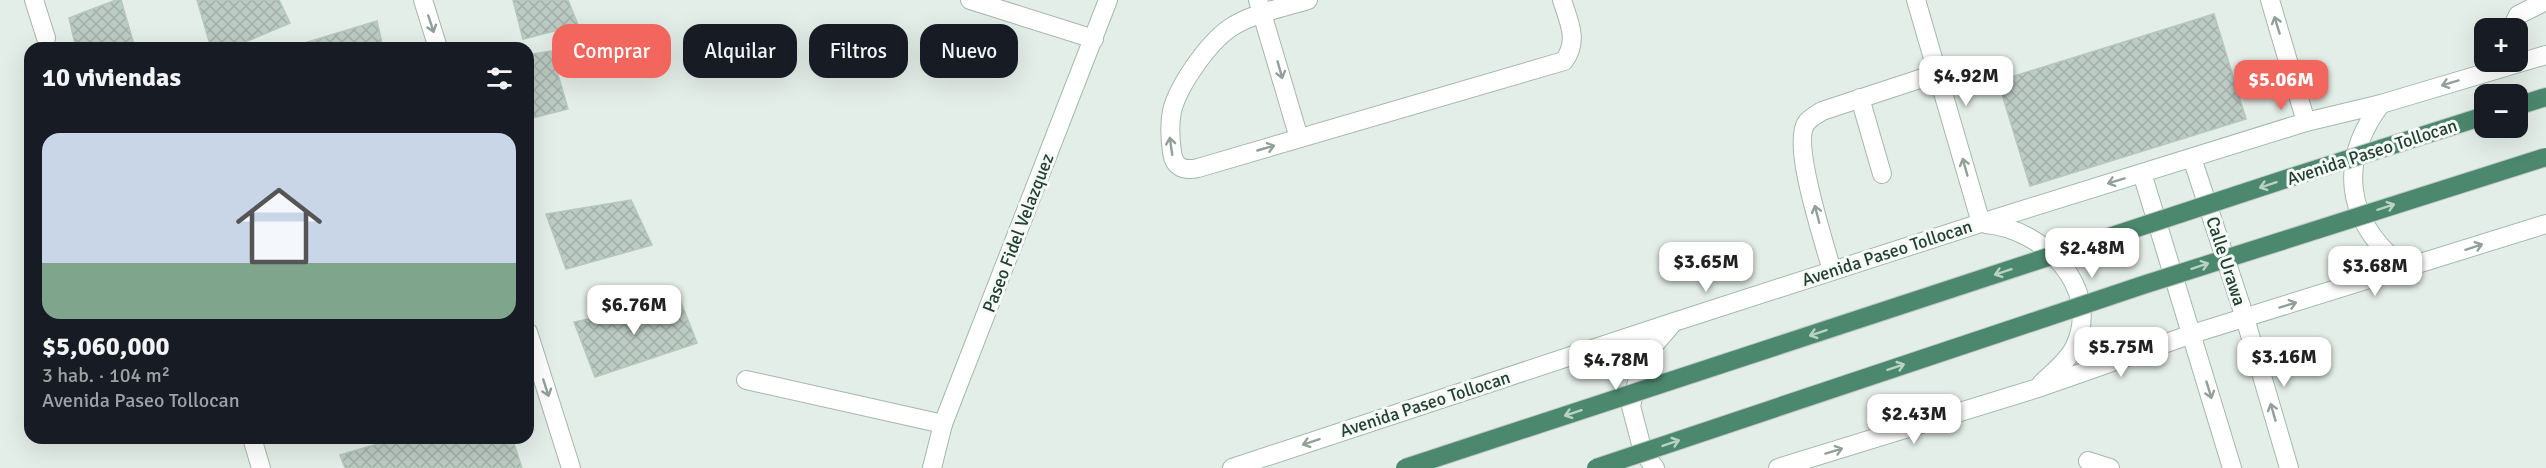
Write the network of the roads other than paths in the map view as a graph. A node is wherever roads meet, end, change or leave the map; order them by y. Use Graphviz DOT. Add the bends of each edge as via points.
graph roads {
  1 [pos="34,0"];
  2 [pos="423,0"];
  3 [pos="970,0"];
  4 [pos="1108,0"];
  5 [pos="1308,0"];
  6 [pos="1562,0"];
  7 [pos="1916,0"];
  8 [pos="2270,0"];
  9 [pos="2546,1"];
  10 [pos="1261,7"];
  11 [pos="2517,18"];
  12 [pos="46,38"];
  13 [pos="1094,39"];
  14 [pos="436,42"];
  15 [pos="2546,54"];
  16 [pos="2528,58"];
  17 [pos="2483,72"];
  18 [pos="1938,73"];
  19 [pos="2546,97"];
  20 [pos="1860,98"];
  21 [pos="2528,103"];
  22 [pos="2381,104"];
  23 [pos="2474,119"];
  24 [pos="2306,122"];
  25 [pos="1299,138"];
  26 [pos="2546,157"];
  27 [pos="2192,158"];
  28 [pos="2142,173"];
  29 [pos="1882,174"];
  30 [pos="1981,223"];
  31 [pos="2546,224"];
  32 [pos="2432,261"];
  33 [pos="1832,271"];
  34 [pos="2245,318"];
  35 [pos="1674,322"];
  36 [pos="2192,334"];
  37 [pos="534,351"];
  38 [pos="746,380"];
  39 [pos="2038,388"];
  40 [pos="943,424"];
  41 [pos="254,444"];
  42 [pos="2088,462"];
  43 [pos="261,468"];
  44 [pos="571,468"];
  45 [pos="932,468"];
  46 [pos="1232,468"];
  47 [pos="1405,468"];
  48 [pos="1596,468"];
  49 [pos="1655,468"];
  50 [pos="1778,468"];
  51 [pos="2110,468"];
  52 [pos="2232,468"];
  53 [pos="2289,468"];
  1 -- 12 [label="main road"];
  2 -- 14 [label="main road, one-way"];
  3 -- 13 [label="main road"];
  4 -- 13 [label="main road, Paseo Fidel Velazquez"];
  5 -- 10 [label="main road"];
  6 -- 25 [label="main road" via="1573,38 1564,61"];
  7 -- 18 [label="main road"];
  24 -- 8 [label="main road, one-way"];
  9 -- 11 [label="main road"];
  10 -- 25 [label="main road, one-way"];
  10 -- 25 [label="main road" via="1230,28 1202,57 1173,108 1169,131 1173,159 1179,168 1187,170"];
  13 -- 40 [label="main road, Paseo Fidel Velazquez"];
  15 -- 16 [label="main road, Avenida Paseo Tollocan"];
  17 -- 22 [label="main road, Avenida Paseo Tollocan, one-way"];
  18 -- 20 [label="main road"];
  30 -- 18 [label="main road, one-way"];
  19 -- 21 [label="highway"];
  20 -- 29 [label="main road"];
  33 -- 20 [label="main road, one-way" via="1801,141 1806,123 1822,111"];
  22 -- 24 [label="main road, Avenida Paseo Tollocan"];
  22 -- 32 [label="main road" via="2367,122 2353,166 2359,213 2383,251 2401,265"];
  23 -- 47 [label="highway, Avenida Paseo Tollocan, one-way, bridge"];
  24 -- 27 [label="main road, Avenida Paseo Tollocan"];
  48 -- 26 [label="highway, one-way, bridge" via="2143,285"];
  27 -- 28 [label="main road, Avenida Paseo Tollocan"];
  27 -- 34 [label="main road, Calle Urawa"];
  28 -- 30 [label="main road, Avenida Paseo Tollocan, one-way"];
  28 -- 36 [label="main road"];
  30 -- 33 [label="main road, Avenida Paseo Tollocan"];
  30 -- 39 [label="main road" via="2000,225 2037,240 2065,268 2074,285 2083,323 2075,348"];
  32 -- 31 [label="main road, one-way"];
  34 -- 32 [label="main road, one-way"];
  33 -- 35 [label="main road, Avenida Paseo Tollocan"];
  34 -- 36 [label="main road"];
  53 -- 34 [label="main road, Calle Urawa, one-way"];
  35 -- 46 [label="main road, Avenida Paseo Tollocan, one-way"];
  35 -- 49 [label="main road" via="1643,358 1631,406 1642,452"];
  36 -- 39 [label="main road"];
  36 -- 52 [label="main road, one-way"];
  37 -- 44 [label="main road, one-way"];
  38 -- 40 [label="main road"];
  50 -- 39 [label="main road, one-way"];
  40 -- 45 [label="main road, Paseo Fidel Velazquez"];
  41 -- 43 [label="main road"];
  42 -- 51 [label="main road"];
}
